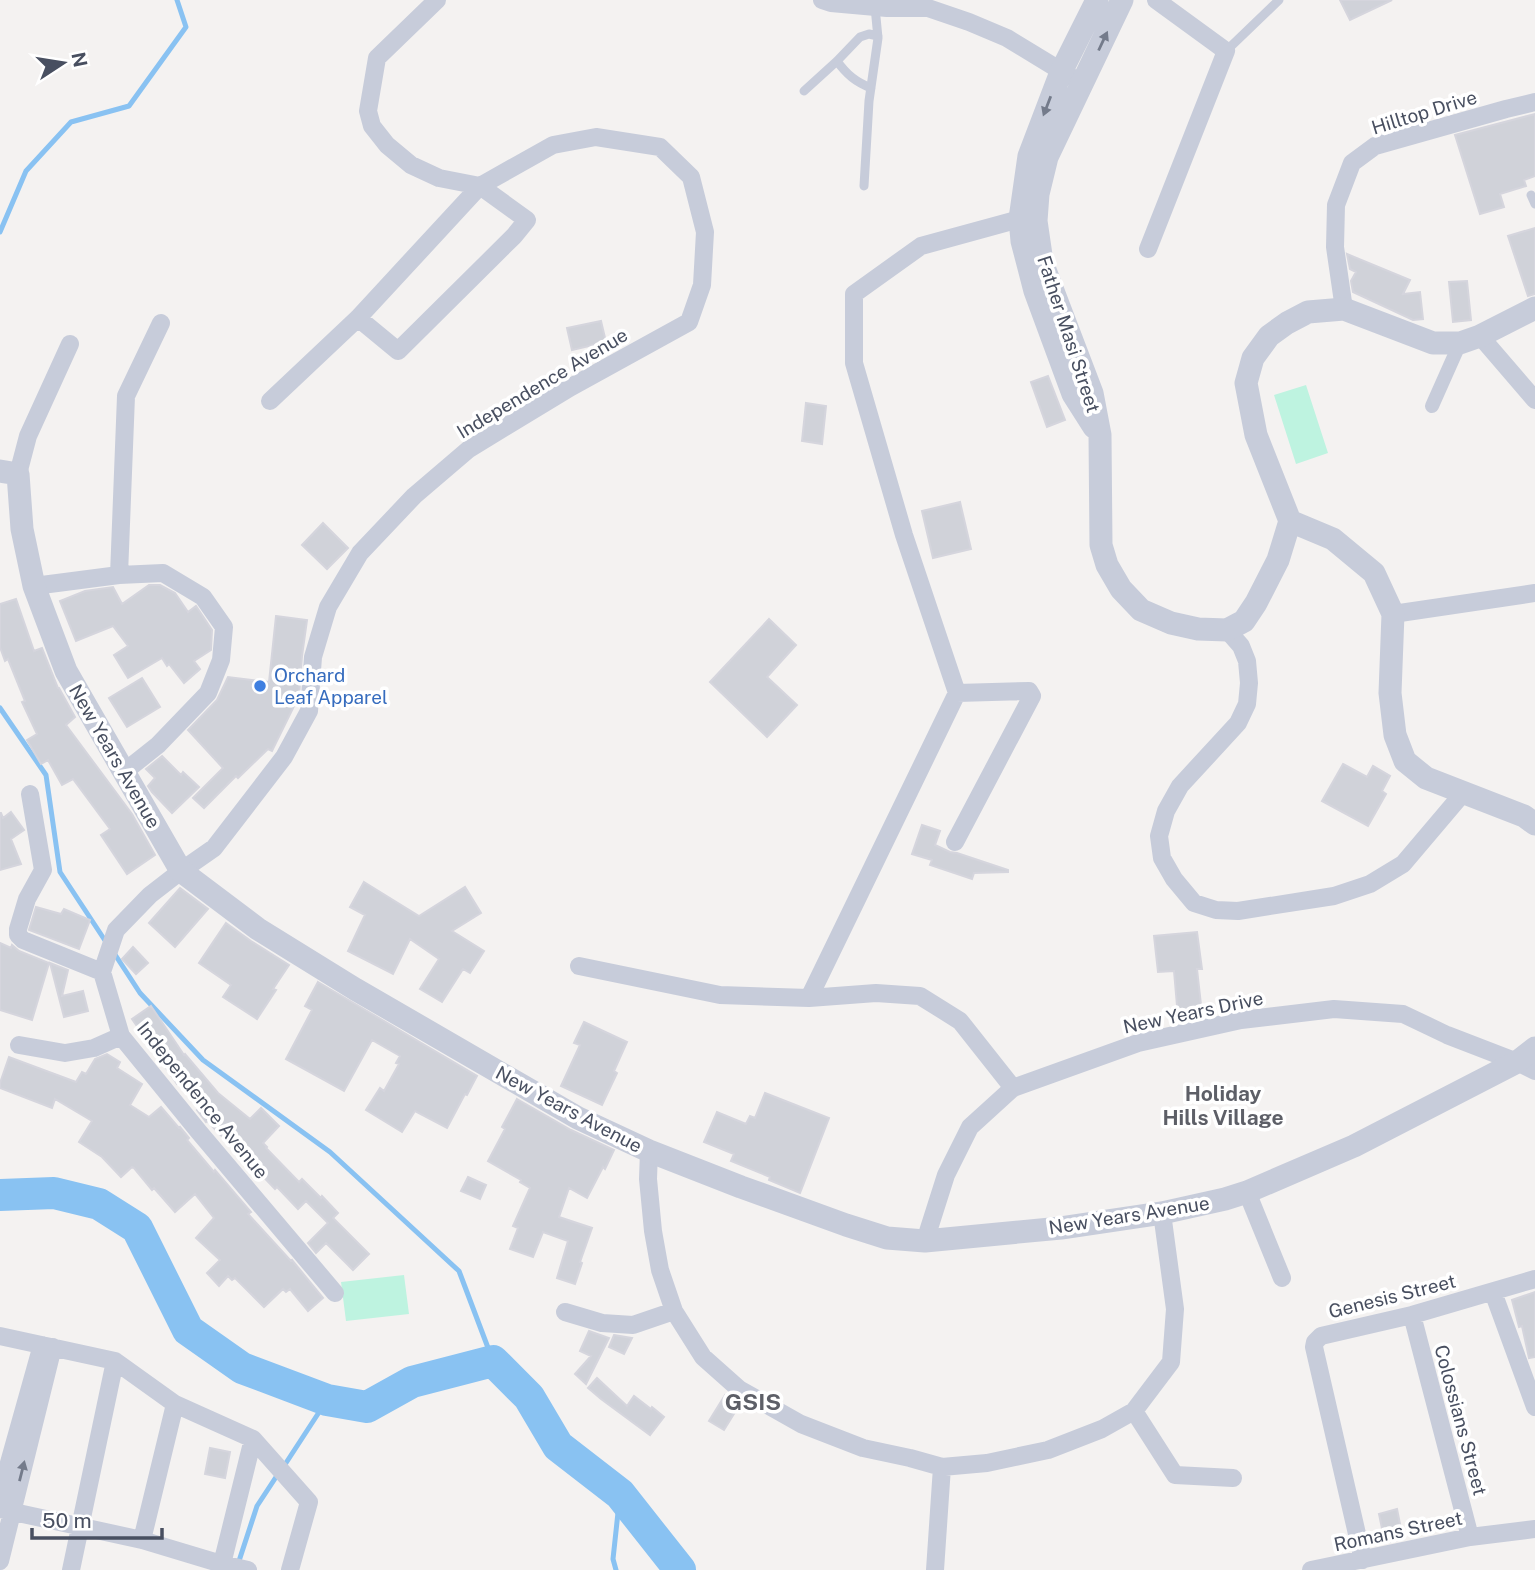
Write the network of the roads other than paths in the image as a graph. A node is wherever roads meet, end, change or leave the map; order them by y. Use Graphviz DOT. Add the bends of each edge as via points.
graph roads {
  1 [pos="437,0"];
  2 [pos="822,0"];
  3 [pos="1097,0"];
  4 [pos="1122,0"];
  5 [pos="1156,0"];
  6 [pos="1279,0"];
  7 [pos="875,7"];
  8 [pos="878,36"];
  9 [pos="1226,51"];
  10 [pos="837,61"];
  11 [pos="1060,72"];
  12 [pos="1083,83"];
  13 [pos="871,89"];
  14 [pos="804,92"];
  15 [pos="1535,102"];
  16 [pos="480,186"];
  17 [pos="864,186"];
  18 [pos="1028,220"];
  19 [pos="1149,248"];
  20 [pos="1535,308"];
  21 [pos="1344,309"];
  22 [pos="358,318"];
  23 [pos="161,323"];
  24 [pos="1470,340"];
  25 [pos="71,344"];
  26 [pos="1535,400"];
  27 [pos="270,401"];
  28 [pos="1432,406"];
  29 [pos="9,473"];
  30 [pos="1290,522"];
  31 [pos="119,575"];
  32 [pos="34,586"];
  33 [pos="1535,593"];
  34 [pos="1393,614"];
  35 [pos="1227,630"];
  36 [pos="957,693"];
  37 [pos="124,772"];
  38 [pos="1464,792"];
  39 [pos="30,793"];
  40 [pos="1535,824"];
  41 [pos="955,842"];
  42 [pos="181,871"];
  43 [pos="579,966"];
  44 [pos="102,969"];
  45 [pos="809,998"];
  46 [pos="121,1036"];
  47 [pos="19,1045"];
  48 [pos="1529,1060"];
  49 [pos="1013,1088"];
  50 [pos="649,1151"];
  51 [pos="1247,1192"];
  52 [pos="1162,1213"];
  53 [pos="925,1241"];
  54 [pos="1282,1278"];
  55 [pos="1535,1279"];
  56 [pos="1493,1292"];
  57 [pos="335,1293"];
  58 [pos="674,1311"];
  59 [pos="565,1312"];
  60 [pos="1412,1315"];
  61 [pos="0,1336"];
  62 [pos="48,1346"];
  63 [pos="115,1361"];
  64 [pos="175,1404"];
  65 [pos="1535,1407"];
  66 [pos="1134,1411"];
  67 [pos="253,1439"];
  68 [pos="942,1467"];
  69 [pos="1233,1478"];
  70 [pos="0,1495"];
  71 [pos="6,1510"];
  72 [pos="80,1527"];
  73 [pos="1535,1529"];
  74 [pos="1470,1536"];
  75 [pos="142,1540"];
  76 [pos="1363,1560"];
  77 [pos="0,1561"];
  78 [pos="222,1564"];
  79 [pos="71,1570"];
  80 [pos="248,1570"];
  81 [pos="290,1570"];
  82 [pos="935,1570"];
  83 [pos="1311,1570"];
  1 -- 16 [label="street" via="377,58 369,111 372,126 411,164 439,178"];
  2 -- 7 [label="street"];
  3 -- 11 [label="street, Father Masi Street"];
  12 -- 4 [label="street, Father Masi Street, one-way"];
  5 -- 9 [label="street"];
  6 -- 9 [label="lane"];
  7 -- 8 [label="lane"];
  7 -- 11 [label="street" via="928,8 969,22 1007,38"];
  8 -- 10 [label="lane" via="860,37"];
  8 -- 13 [label="lane"];
  9 -- 19 [label="street"];
  10 -- 13 [label="lane" via="852,79"];
  10 -- 14 [label="lane"];
  11 -- 12 [label="street"];
  11 -- 18 [label="street, Father Masi Street, one-way" via="1029,156"];
  12 -- 18 [label="street, Father Masi Street" via="1047,157"];
  13 -- 17 [label="lane"];
  15 -- 21 [label="street, Hilltop Drive" via="1375,146 1352,163 1336,205 1335,247"];
  16 -- 22 [label="street, Independence Avenue"];
  16 -- 22 [label="street" via="527,220 514,236 398,351"];
  16 -- 42 [label="street, Independence Avenue" via="553,145 596,137 660,147 691,177 705,232 702,285 689,322 469,449 414,496 360,554 328,607 313,657 309,710 284,757 214,848"];
  18 -- 35 [label="street, Father Masi Street" via="1092,393 1100,435 1101,545 1107,565 1141,610 1171,623"];
  18 -- 36 [label="street" via="921,246 854,294 854,363 904,535"];
  20 -- 24 [label="street"];
  21 -- 24 [label="street" via="1433,343"];
  21 -- 30 [label="street" via="1308,312 1287,323 1253,358 1246,383 1256,435"];
  22 -- 27 [label="street, Independence Avenue"];
  23 -- 31 [label="street" via="126,396"];
  24 -- 26 [label="street"];
  24 -- 28 [label="street"];
  25 -- 29 [label="street, New Years Avenue"];
  29 -- 32 [label="street, New Years Avenue"];
  30 -- 34 [label="street" via="1334,539 1374,573"];
  30 -- 35 [label="street" via="1278,560 1256,603 1244,621"];
  31 -- 32 [label="street"];
  31 -- 37 [label="street" via="163,573 203,597 224,627 221,660 208,694"];
  32 -- 37 [label="street, New Years Avenue" via="66,671"];
  33 -- 34 [label="street"];
  34 -- 38 [label="street" via="1390,693 1395,735 1405,761 1426,778"];
  35 -- 38 [label="street" via="1247,661 1247,704 1238,723 1180,786 1159,836 1162,858 1194,904 1238,911 1334,896 1370,884 1403,864"];
  36 -- 41 [label="street" via="1029,691 1032,696"];
  36 -- 45 [label="street"];
  37 -- 42 [label="street, New Years Avenue"];
  38 -- 40 [label="street"];
  39 -- 44 [label="street" via="43,870 27,899 18,936"];
  42 -- 44 [label="street, Independence Avenue" via="116,930"];
  42 -- 50 [label="street, New Years Avenue" via="258,929 355,989 578,1118"];
  43 -- 45 [label="street" via="720,995"];
  44 -- 46 [label="street, Independence Avenue"];
  45 -- 49 [label="street" via="876,993 920,996 960,1021"];
  46 -- 47 [label="street" via="94,1048 65,1053"];
  46 -- 57 [label="street, Independence Avenue"];
  48 -- 49 [label="street, New Years Drive" via="1447,1035 1403,1014 1334,1009 1241,1020 1138,1042"];
  48 -- 51 [label="street, New Years Avenue"];
  49 -- 53 [label="street, New Years Drive" via="970,1127 946,1175"];
  50 -- 53 [label="street, New Years Avenue" via="846,1225 887,1238"];
  50 -- 58 [label="street" via="653,1231"];
  51 -- 52 [label="street, New Years Avenue"];
  51 -- 54 [label="street"];
  52 -- 53 [label="street, New Years Avenue"];
  52 -- 66 [label="street" via="1175,1309 1171,1362"];
  55 -- 56 [label="street, Genesis Street"];
  56 -- 60 [label="street, Genesis Street"];
  56 -- 65 [label="street"];
  58 -- 59 [label="street" via="633,1325 602,1323"];
  58 -- 68 [label="street" via="703,1357 749,1395 801,1424 863,1448"];
  60 -- 74 [label="street, Colossians Street"];
  60 -- 76 [label="street, Genesis Street" via="1321,1336 1314,1347"];
  61 -- 62 [label="street"];
  62 -- 63 [label="street"];
  62 -- 70 [label="street"];
  71 -- 62 [label="street, one-way"];
  63 -- 64 [label="street"];
  63 -- 72 [label="street"];
  64 -- 67 [label="street"];
  64 -- 75 [label="street"];
  66 -- 68 [label="street" via="1048,1450"];
  66 -- 69 [label="street" via="1175,1475"];
  67 -- 78 [label="street"];
  67 -- 81 [label="street" via="309,1502"];
  68 -- 82 [label="street"];
  71 -- 72 [label="street"];
  71 -- 77 [label="street"];
  72 -- 75 [label="street"];
  72 -- 79 [label="street"];
  73 -- 74 [label="street, Romans Street"];
  74 -- 76 [label="street, Romans Street"];
  75 -- 78 [label="street"];
  76 -- 83 [label="street, Romans Street"];
  78 -- 80 [label="street"];
}
